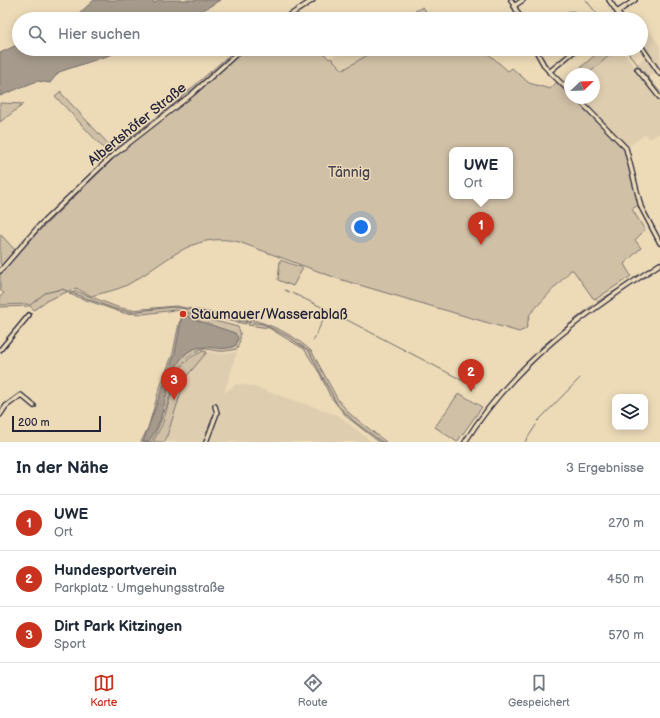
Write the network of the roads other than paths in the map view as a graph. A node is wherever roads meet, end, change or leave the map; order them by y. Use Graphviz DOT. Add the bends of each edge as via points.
graph roads {
  1 [pos="313,0"];
  2 [pos="511,0"];
  3 [pos="523,0"];
  4 [pos="608,0"];
  5 [pos="635,0"];
  6 [pos="514,6"];
  7 [pos="295,12"];
  8 [pos="517,12"];
  9 [pos="617,12"];
  10 [pos="234,56"];
  11 [pos="540,56"];
  12 [pos="569,56"];
  13 [pos="648,56"];
  14 [pos="636,69"];
  15 [pos="550,72"];
  16 [pos="660,74"];
  17 [pos="564,86"];
  18 [pos="660,98"];
  19 [pos="583,104"];
  20 [pos="660,243"];
  21 [pos="660,264"];
  22 [pos="0,271"];
  23 [pos="29,315"];
  24 [pos="0,350"];
  25 [pos="34,406"];
  26 [pos="215,406"];
  27 [pos="0,414"];
  28 [pos="206,442"];
  29 [pos="465,442"];
  1 -- 7 [label="street"];
  2 -- 6 [label="street"];
  3 -- 6 [label="street"];
  4 -- 9 [label="street"];
  5 -- 9 [label="street"];
  6 -- 8 [label="street"];
  10 -- 22 [label="street, Albertshöfer Straße" via="192,94 111,157 40,226"];
  11 -- 15 [label="street"];
  12 -- 15 [label="street"];
  13 -- 16 [label="street"];
  14 -- 18 [label="street"];
  15 -- 17 [label="street"];
  19 -- 20 [label="street" via="626,148 641,207"];
  21 -- 29 [label="street" via="597,305 557,337 526,366 496,400"];
  23 -- 24 [label="street"];
  25 -- 27 [label="street" via="21,394"];
  26 -- 28 [label="street" via="217,413"];
}
